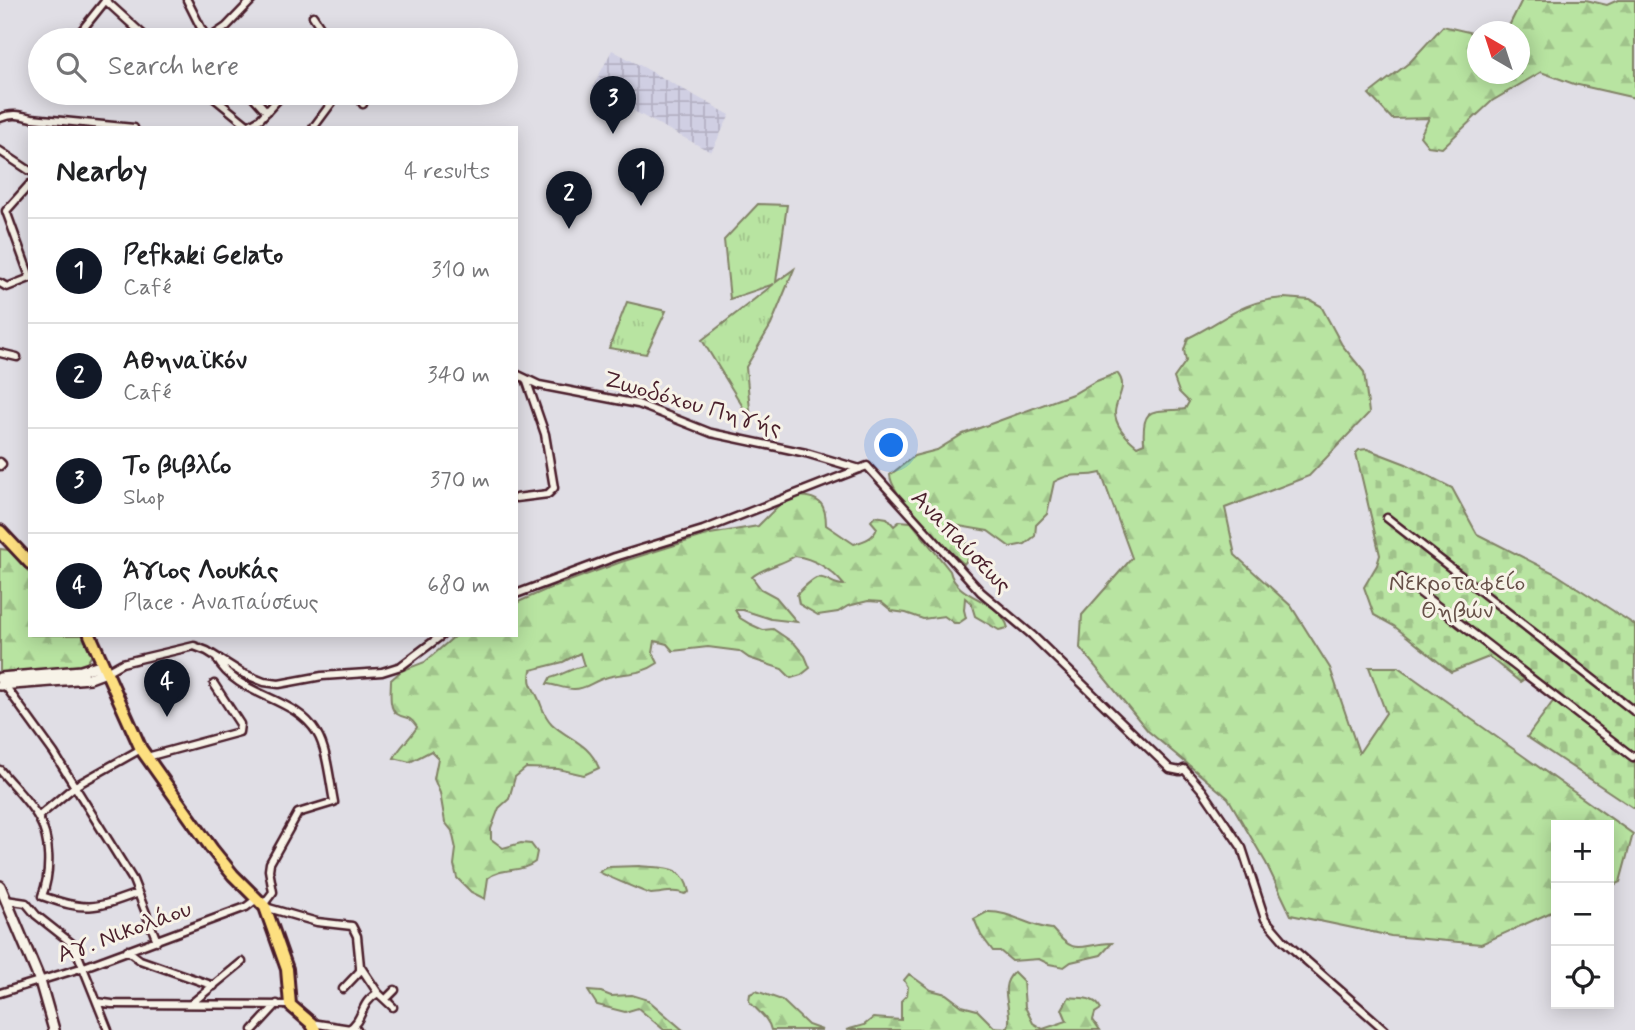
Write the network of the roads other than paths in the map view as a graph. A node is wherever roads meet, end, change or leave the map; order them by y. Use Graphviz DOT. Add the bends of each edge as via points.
graph roads {
  1 [pos="106,0"];
  2 [pos="187,0"];
  3 [pos="251,0"];
  4 [pos="313,16"];
  5 [pos="84,28"];
  6 [pos="135,28"];
  7 [pos="201,28"];
  8 [pos="225,28"];
  9 [pos="321,28"];
  10 [pos="222,105"];
  11 [pos="261,105"];
  12 [pos="273,105"];
  13 [pos="330,105"];
  14 [pos="267,112"];
  15 [pos="0,118"];
  16 [pos="80,125"];
  17 [pos="98,126"];
  18 [pos="247,126"];
  19 [pos="249,126"];
  20 [pos="314,126"];
  21 [pos="0,150"];
  22 [pos="28,171"];
  23 [pos="28,186"];
  24 [pos="3,210"];
  25 [pos="28,273"];
  26 [pos="28,279"];
  27 [pos="0,283"];
  28 [pos="0,353"];
  29 [pos="17,357"];
  30 [pos="518,375"];
  31 [pos="526,379"];
  32 [pos="833,462"];
  33 [pos="860,468"];
  34 [pos="831,480"];
  35 [pos="518,498"];
  36 [pos="1387,518"];
  37 [pos="2,536"];
  38 [pos="28,561"];
  39 [pos="1401,578"];
  40 [pos="518,593"];
  41 [pos="91,637"];
  42 [pos="439,637"];
  43 [pos="216,657"];
  44 [pos="105,668"];
  45 [pos="1,682"];
  46 [pos="214,684"];
  47 [pos="1635,712"];
  48 [pos="144,753"];
  49 [pos="1635,755"];
  50 [pos="0,770"];
  51 [pos="75,786"];
  52 [pos="38,817"];
  53 [pos="0,886"];
  54 [pos="138,893"];
  55 [pos="41,896"];
  56 [pos="6,900"];
  57 [pos="26,903"];
  58 [pos="262,904"];
  59 [pos="157,941"];
  60 [pos="127,950"];
  61 [pos="242,962"];
  62 [pos="360,966"];
  63 [pos="84,967"];
  64 [pos="40,982"];
  65 [pos="214,986"];
  66 [pos="343,989"];
  67 [pos="395,990"];
  68 [pos="0,993"];
  69 [pos="378,993"];
  70 [pos="386,999"];
  71 [pos="97,1002"];
  72 [pos="192,1003"];
  73 [pos="277,1004"];
  74 [pos="290,1005"];
  75 [pos="393,1007"];
  76 [pos="313,1026"];
  77 [pos="352,1029"];
  78 [pos="54,1030"];
  79 [pos="108,1030"];
  80 [pos="253,1030"];
  81 [pos="1385,1030"];
  1 -- 5 [label="street"];
  1 -- 6 [label="street"];
  2 -- 7 [label="street"];
  3 -- 8 [label="street"];
  4 -- 9 [label="street"];
  10 -- 18 [label="street"];
  11 -- 14 [label="street"];
  12 -- 14 [label="street"];
  13 -- 20 [label="street"];
  14 -- 19 [label="street"];
  15 -- 16 [label="street" via="19,115"];
  16 -- 17 [label="street"];
  21 -- 22 [label="street"];
  23 -- 24 [label="street"];
  24 -- 25 [label="street"];
  26 -- 27 [label="street" via="7,287"];
  28 -- 29 [label="street"];
  30 -- 31 [label="street, Ζωοδόχου Πηγής"];
  31 -- 32 [label="street, Ζωοδόχου Πηγής" via="638,404 711,433"];
  31 -- 35 [label="street" via="545,434 554,488 548,494"];
  32 -- 33 [label="street, Ζωοδόχου Πηγής"];
  32 -- 34 [label="street"];
  33 -- 34 [label="street"];
  33 -- 81 [label="street, Αναπαύσεως" via="867,466 981,592 1170,769 1184,769 1242,848 1265,919"];
  34 -- 40 [label="street"];
  36 -- 47 [label="street"];
  37 -- 38 [label="main road"];
  39 -- 49 [label="street"];
  41 -- 44 [label="main road"];
  42 -- 43 [label="street" via="401,666 382,672 279,684 242,673"];
  43 -- 44 [label="street" via="194,646"];
  43 -- 58 [label="street" via="239,683 287,706 313,727 334,802 302,811 294,818 270,863 274,892"];
  44 -- 45 [label="street" via="90,678"];
  44 -- 48 [label="main road"];
  45 -- 51 [label="street"];
  46 -- 48 [label="street" via="240,724 239,732"];
  48 -- 51 [label="street"];
  48 -- 58 [label="main road" via="212,849"];
  50 -- 52 [label="street"];
  51 -- 52 [label="street"];
  51 -- 54 [label="street"];
  52 -- 55 [label="street" via="47,838 48,882"];
  53 -- 56 [label="street"];
  54 -- 55 [label="street" via="98,907 72,907"];
  54 -- 59 [label="street"];
  55 -- 57 [label="street"];
  56 -- 57 [label="street"];
  56 -- 64 [label="street"];
  57 -- 63 [label="street" via="74,945"];
  58 -- 59 [label="street, Αγ. Νικολάου"];
  58 -- 62 [label="street" via="317,922 352,926"];
  58 -- 74 [label="main road" via="287,969"];
  59 -- 60 [label="street, Αγ. Νικολάου"];
  60 -- 63 [label="street, Αγ. Νικολάου"];
  60 -- 65 [label="street" via="140,960"];
  61 -- 65 [label="street"];
  62 -- 66 [label="street"];
  62 -- 69 [label="street"];
  63 -- 64 [label="street, Αγ. Νικολάου"];
  63 -- 71 [label="street"];
  64 -- 68 [label="street, Αγ. Νικολάου"];
  64 -- 78 [label="street"];
  65 -- 72 [label="street"];
  67 -- 70 [label="street"];
  69 -- 70 [label="street"];
  69 -- 77 [label="street" via="366,1001"];
  70 -- 75 [label="street"];
  71 -- 72 [label="street"];
  71 -- 79 [label="street"];
  72 -- 73 [label="street"];
  73 -- 74 [label="street"];
  73 -- 80 [label="street"];
  74 -- 76 [label="main road"];
  76 -- 77 [label="street"];
}
